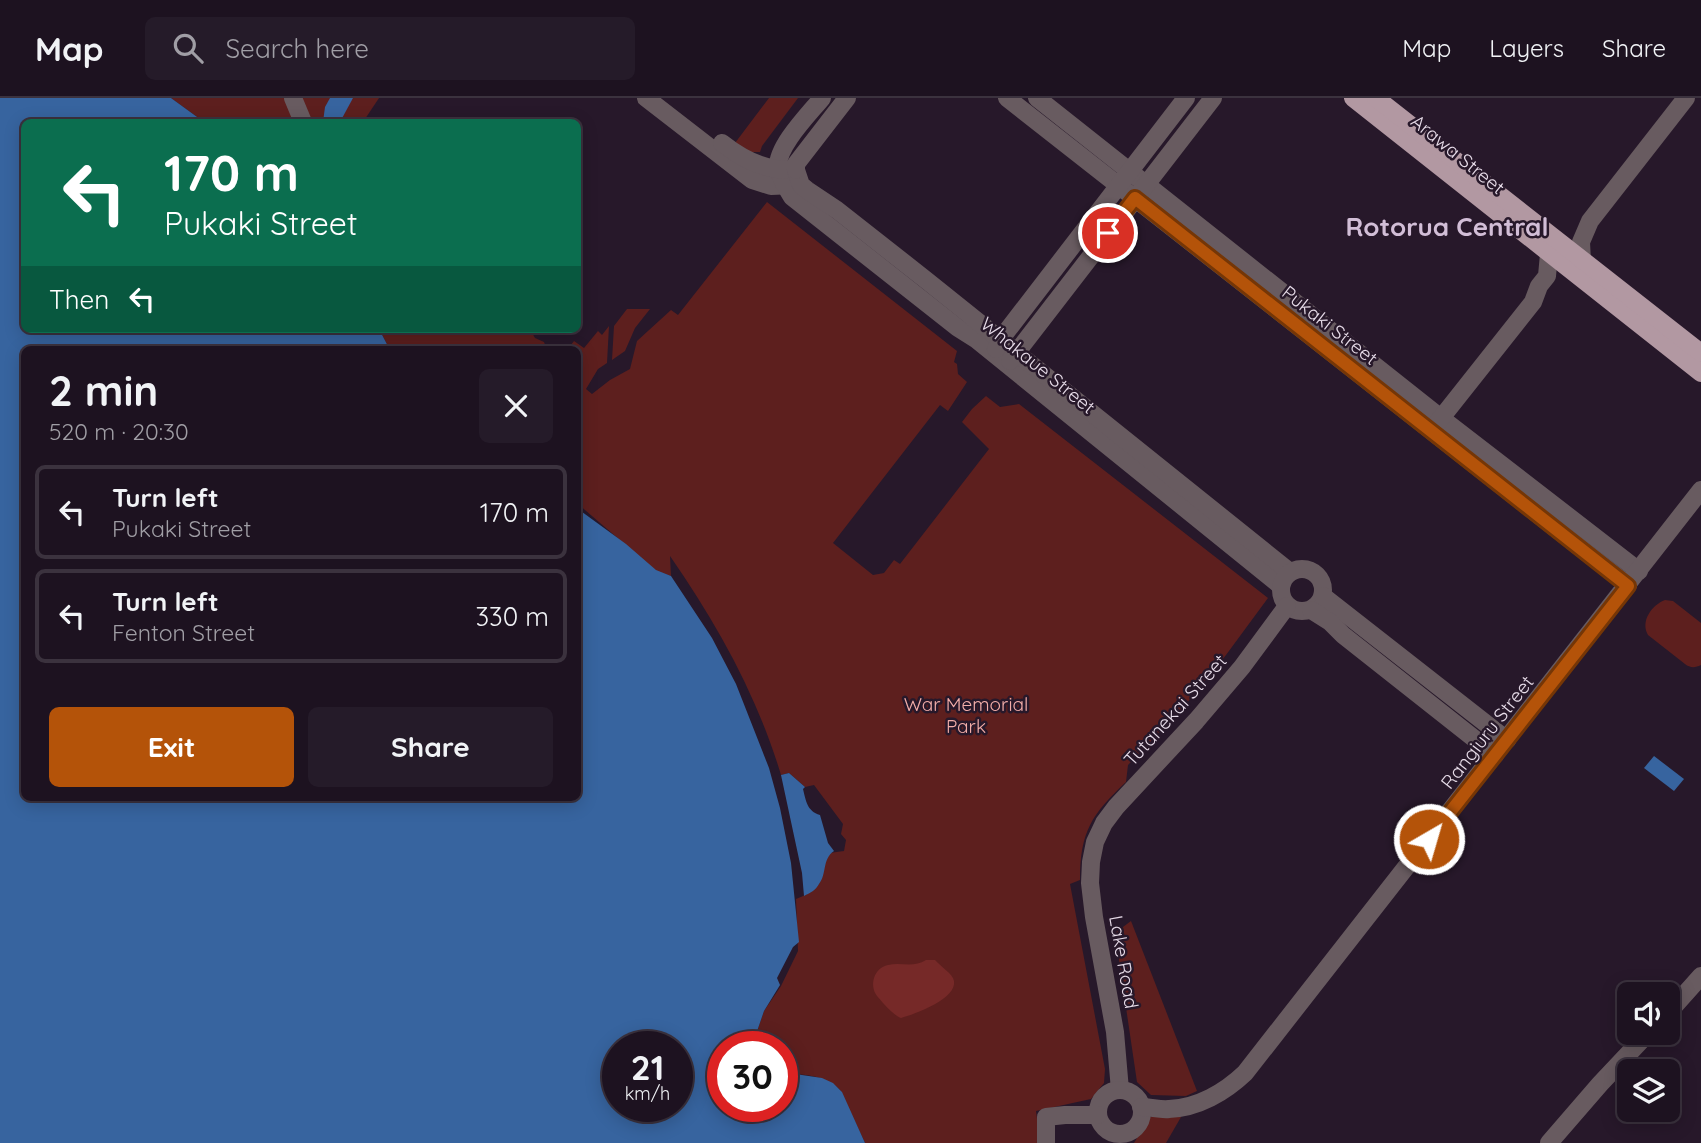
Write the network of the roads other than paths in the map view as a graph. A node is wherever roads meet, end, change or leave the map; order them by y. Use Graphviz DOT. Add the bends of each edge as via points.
graph roads {
  1 [pos="293,98"];
  2 [pos="646,98"];
  3 [pos="664,98"];
  4 [pos="822,98"];
  5 [pos="847,98"];
  6 [pos="1007,98"];
  7 [pos="1037,98"];
  8 [pos="1186,98"];
  9 [pos="1213,98"];
  10 [pos="1353,98"];
  11 [pos="1376,98"];
  12 [pos="1686,98"];
  13 [pos="1694,98"];
  14 [pos="1701,103"];
  15 [pos="302,119"];
  16 [pos="1130,170"];
  17 [pos="790,178"];
  18 [pos="1146,183"];
  19 [pos="1119,185"];
  20 [pos="1135,198"];
  21 [pos="1590,221"];
  22 [pos="1552,247"];
  23 [pos="1578,267"];
  24 [pos="1533,302"];
  25 [pos="1004,353"];
  26 [pos="1701,353"];
  27 [pos="1701,373"];
  28 [pos="1436,424"];
  29 [pos="1701,490"];
  30 [pos="1634,578"];
  31 [pos="1285,579"];
  32 [pos="1323,596"];
  33 [pos="1287,606"];
  34 [pos="1311,610"];
  35 [pos="1507,740"];
  36 [pos="1495,755"];
  37 [pos="1096,842"];
  38 [pos="1701,976"];
  39 [pos="1680,1000"];
  40 [pos="1637,1045"];
  41 [pos="1120,1090"];
  42 [pos="1141,1107"];
  43 [pos="1098,1115"];
  44 [pos="1123,1138"];
  45 [pos="1046,1143"];
  46 [pos="1549,1143"];
  1 -- 15 [label="street"];
  2 -- 17 [label="street" via="752,180 771,186"];
  3 -- 17 [label="street" via="738,156"];
  4 -- 17 [label="street" via="783,147 779,159"];
  5 -- 17 [label="street"];
  6 -- 19 [label="street, Pukaki Street"];
  7 -- 16 [label="street, Pukaki Street"];
  8 -- 16 [label="street"];
  9 -- 18 [label="street"];
  10 -- 22 [label="main road, Arawa Street"];
  11 -- 22 [label="main road, Arawa Street"];
  12 -- 21 [label="street"];
  13 -- 14 [label="street"];
  16 -- 18 [label="street, Pukaki Street"];
  16 -- 19 [label="street"];
  17 -- 25 [label="street, Whakaue Street" via="837,210"];
  18 -- 20 [label="street"];
  18 -- 28 [label="street, Pukaki Street"];
  19 -- 20 [label="street, Pukaki Street"];
  19 -- 25 [label="street"];
  20 -- 25 [label="street" via="1059,297"];
  20 -- 28 [label="street, Pukaki Street"];
  21 -- 22 [label="street"];
  21 -- 23 [label="street"];
  22 -- 23 [label="main road, Arawa Street"];
  22 -- 24 [label="street" via="1547,276"];
  23 -- 24 [label="street"];
  23 -- 26 [label="main road, Arawa Street"];
  23 -- 27 [label="main road, Arawa Street"];
  24 -- 28 [label="street"];
  25 -- 31 [label="street, Whakaue Street"];
  28 -- 30 [label="street, Pukaki Street"];
  29 -- 30 [label="street, Rangiuru Street"];
  30 -- 35 [label="street, Rangiuru Street"];
  31 -- 32 [label="street" via="1297,569 1311,570 1321,579"];
  31 -- 33 [label="street" via="1283,600"];
  32 -- 34 [label="street"];
  32 -- 35 [label="street"];
  33 -- 34 [label="street"];
  33 -- 37 [label="street, Tutanekai Street" via="1242,667 1116,807"];
  34 -- 36 [label="street"];
  35 -- 36 [label="street, Rangiuru Street"];
  36 -- 42 [label="street, Rangiuru Street" via="1245,1073 1220,1093 1195,1104 1169,1109"];
  37 -- 41 [label="street, Lake Road" via="1090,883"];
  38 -- 39 [label="street"];
  40 -- 46 [label="street"];
  41 -- 42 [label="street" via="1133,1095"];
  41 -- 43 [label="street" via="1101,1100"];
  42 -- 44 [label="street" via="1138,1124"];
  43 -- 44 [label="street" via="1109,1131"];
  43 -- 45 [label="street" via="1046,1117"];
}
